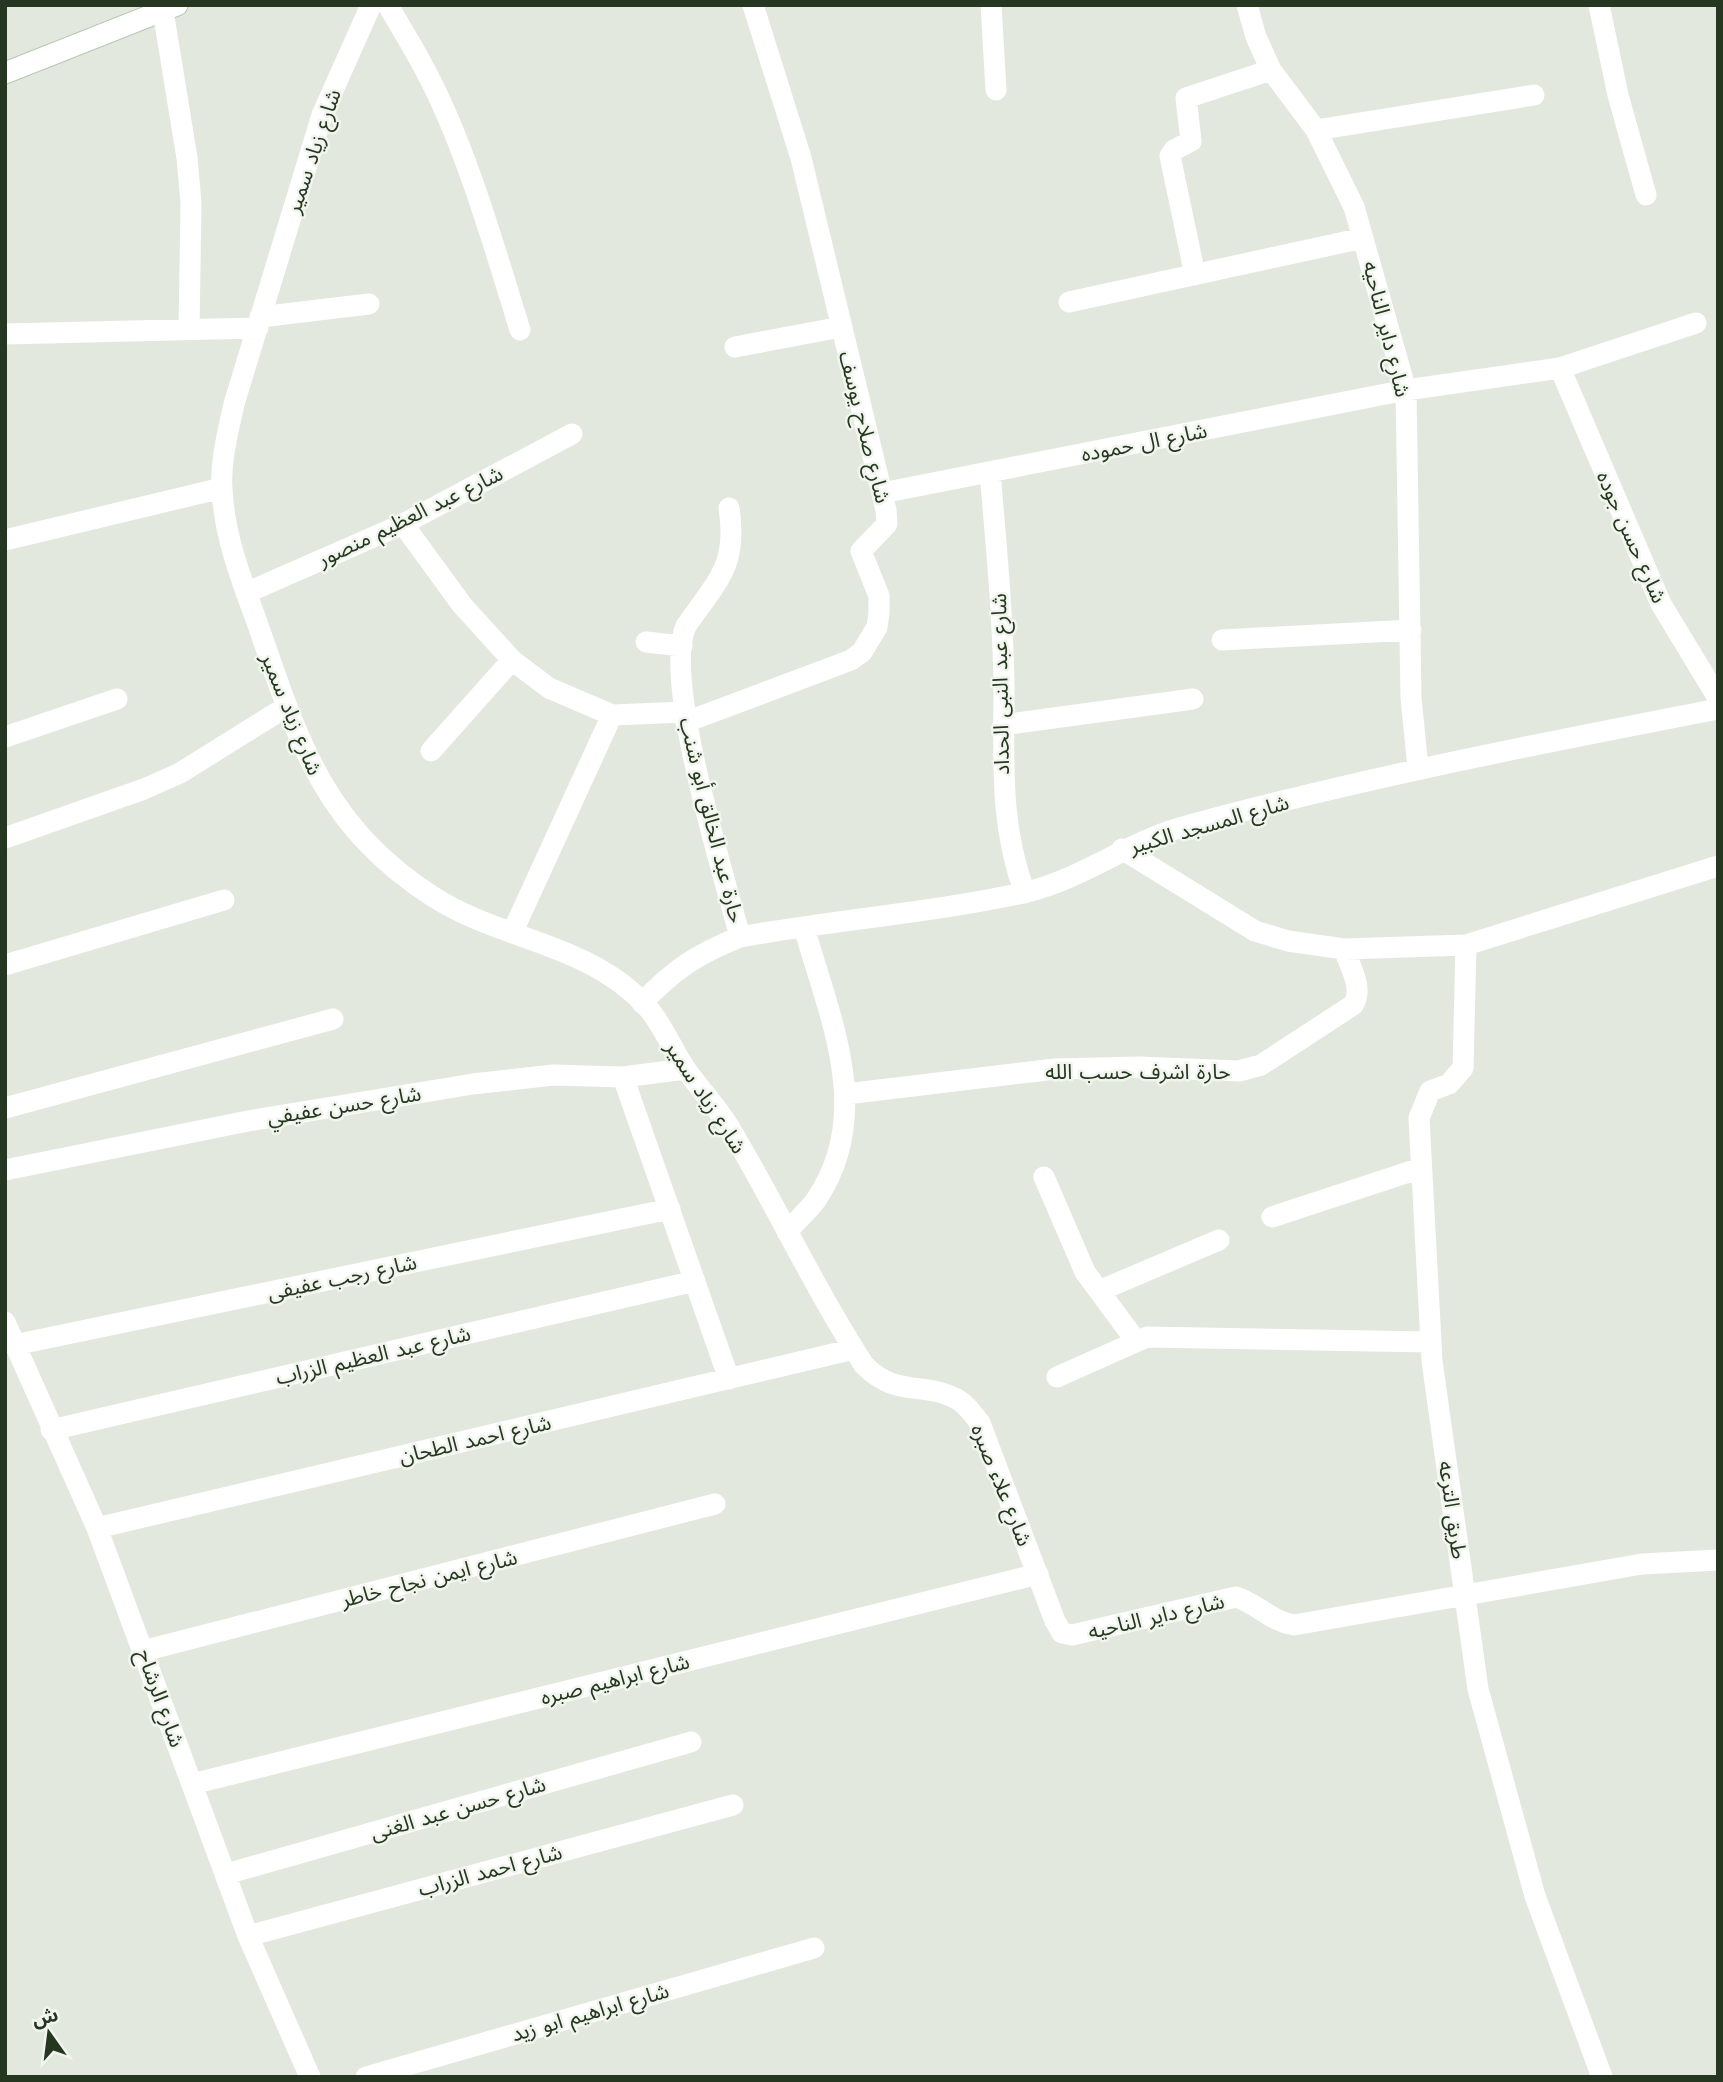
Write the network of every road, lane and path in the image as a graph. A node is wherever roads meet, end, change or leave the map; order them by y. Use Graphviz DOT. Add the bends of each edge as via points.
graph roads {
  1 [pos="371,5"];
  2 [pos="388,5"];
  3 [pos="753,5"];
  4 [pos="991,5"];
  5 [pos="1247,5"];
  6 [pos="1599,5"];
  7 [pos="170,8"];
  8 [pos="137,12"];
  9 [pos="1271,70"];
  10 [pos="5,72"];
  11 [pos="996,90"];
  12 [pos="1534,95"];
  13 [pos="1316,130"];
  14 [pos="1646,195"];
  15 [pos="1363,238"];
  16 [pos="1195,275"];
  17 [pos="1069,302"];
  18 [pos="369,304"];
  19 [pos="259,322"];
  20 [pos="1696,323"];
  21 [pos="841,327"];
  22 [pos="190,330"];
  23 [pos="520,330"];
  24 [pos="5,334"];
  25 [pos="735,347"];
  26 [pos="1560,368"];
  27 [pos="1406,390"];
  28 [pos="572,434"];
  29 [pos="990,472"];
  30 [pos="222,488"];
  31 [pos="882,493"];
  32 [pos="729,508"];
  33 [pos="403,524"];
  34 [pos="5,540"];
  35 [pos="246,593"];
  36 [pos="1411,630"];
  37 [pos="1222,640"];
  38 [pos="646,642"];
  39 [pos="682,646"];
  40 [pos="512,660"];
  41 [pos="1718,698"];
  42 [pos="117,699"];
  43 [pos="1193,699"];
  44 [pos="286,707"];
  45 [pos="1718,709"];
  46 [pos="612,715"];
  47 [pos="685,717"];
  48 [pos="1003,724"];
  49 [pos="5,737"];
  50 [pos="431,751"];
  51 [pos="1418,768"];
  52 [pos="5,838"];
  53 [pos="1122,849"];
  54 [pos="1718,866"];
  55 [pos="1025,893"];
  56 [pos="224,900"];
  57 [pos="804,927"];
  58 [pos="513,931"];
  59 [pos="740,937"];
  60 [pos="1466,945"];
  61 [pos="1344,949"];
  62 [pos="5,965"];
  63 [pos="642,1003"];
  64 [pos="333,1019"];
  65 [pos="685,1069"];
  66 [pos="623,1077"];
  67 [pos="846,1094"];
  68 [pos="5,1108"];
  69 [pos="1421,1168"];
  70 [pos="5,1170"];
  71 [pos="1044,1177"];
  72 [pos="670,1209"];
  73 [pos="1272,1217"];
  74 [pos="787,1231"];
  75 [pos="1219,1240"];
  76 [pos="695,1281"];
  77 [pos="1099,1291"];
  78 [pos="5,1322"];
  79 [pos="1136,1341"];
  80 [pos="1431,1342"];
  81 [pos="14,1345"];
  82 [pos="853,1349"];
  83 [pos="15,1370"];
  84 [pos="1057,1377"];
  85 [pos="729,1379"];
  86 [pos="51,1430"];
  87 [pos="715,1504"];
  88 [pos="97,1528"];
  89 [pos="1718,1560"];
  90 [pos="1038,1574"];
  91 [pos="1465,1595"];
  92 [pos="1055,1621"];
  93 [pos="143,1651"];
  94 [pos="691,1742"];
  95 [pos="192,1784"];
  96 [pos="733,1805"];
  97 [pos="226,1874"];
  98 [pos="248,1936"];
  99 [pos="814,1948"];
  100 [pos="310,2077"];
  101 [pos="366,2077"];
  102 [pos="1602,2077"];
  1 -- 19 [label="street, شارع زياد سمير" via="322,115"];
  2 -- 23 [label="street" via="424,67 450,127"];
  3 -- 21 [label="street, شارع صلاح يوسف" via="801,158"];
  4 -- 11 [label="street"];
  5 -- 9 [label="street, شارع داير الناحيه"];
  6 -- 14 [label="street"];
  7 -- 8 [label="street"];
  7 -- 22 [label="street" via="191,203"];
  8 -- 10 [label="street"];
  9 -- 13 [label="street, شارع داير الناحيه"];
  9 -- 16 [label="street" via="1186,98 1191,141 1170,156"];
  12 -- 13 [label="street"];
  13 -- 15 [label="street, شارع داير الناحيه" via="1354,207"];
  15 -- 16 [label="street"];
  15 -- 27 [label="street, شارع داير الناحيه"];
  16 -- 17 [label="street"];
  18 -- 19 [label="street"];
  19 -- 22 [label="street"];
  19 -- 30 [label="street, شارع زياد سمير" via="231,417"];
  20 -- 26 [label="street, شارع ال حموده"];
  21 -- 25 [label="street"];
  21 -- 31 [label="street, شارع صلاح يوسف"];
  22 -- 24 [label="street"];
  26 -- 27 [label="street, شارع ال حموده"];
  26 -- 41 [label="street, شارع حسن جوده" via="1661,604"];
  27 -- 29 [label="street, شارع ال حموده"];
  27 -- 36 [label="street, شارع داير الناحيه"];
  28 -- 33 [label="street, شارع عبد العظيم منصور"];
  29 -- 31 [label="street, شارع ال حموده"];
  29 -- 48 [label="street, شارع عبد النبى الحداد"];
  30 -- 34 [label="street"];
  30 -- 35 [label="street, شارع زياد سمير" via="229,539"];
  31 -- 47 [label="street, شارع صلاح يوسف" via="887,524 861,551 879,596 880,613 873,638 862,652 851,660"];
  32 -- 39 [label="street, حارة عبد الخالق أبو شنب" via="734,536 728,565 686,626"];
  33 -- 35 [label="street, شارع عبد العظيم منصور"];
  33 -- 40 [label="street" via="462,605"];
  35 -- 44 [label="street, شارع زياد سمير"];
  36 -- 37 [label="street"];
  36 -- 51 [label="street, شارع داير الناحيه"];
  38 -- 39 [label="street"];
  39 -- 47 [label="street, حارة عبد الخالق أبو شنب"];
  40 -- 46 [label="street" via="549,688"];
  40 -- 50 [label="street"];
  42 -- 49 [label="street"];
  43 -- 48 [label="street"];
  44 -- 52 [label="street" via="180,773"];
  44 -- 58 [label="street, شارع زياد سمير" via="323,789 354,831 392,867 435,898"];
  45 -- 51 [label="street, شارع المسجد الكبير"];
  46 -- 47 [label="street"];
  46 -- 58 [label="street"];
  47 -- 59 [label="street, حارة عبد الخالق أبو شنب"];
  48 -- 55 [label="street, شارع عبد النبى الحداد" via="1006,828"];
  51 -- 53 [label="street, شارع المسجد الكبير" via="1177,829"];
  53 -- 55 [label="street, شارع المسجد الكبير" via="1071,877"];
  53 -- 61 [label="street" via="1255,931"];
  54 -- 60 [label="street"];
  55 -- 57 [label="street, شارع المسجد الكبير"];
  56 -- 62 [label="street"];
  57 -- 59 [label="street, شارع المسجد الكبير"];
  57 -- 67 [label="street" via="846,1079"];
  58 -- 63 [label="street, شارع زياد سمير" via="610,974"];
  59 -- 63 [label="street, شارع المسجد الكبير" via="702,952 669,974"];
  60 -- 61 [label="street"];
  60 -- 69 [label="street, طريق الترعه" via="1463,1068 1449,1084 1430,1091 1423,1104 1419,1118"];
  61 -- 67 [label="street, حارة اشرف حسب الله" via="1358,989 1353,1005 1262,1065 1239,1071 1055,1069"];
  63 -- 65 [label="street, شارع زياد سمير"];
  64 -- 68 [label="street"];
  65 -- 66 [label="street, شارع حسن عفيفي"];
  65 -- 74 [label="street, شارع زياد سمير" via="726,1122"];
  66 -- 70 [label="street, شارع حسن عفيفي" via="553,1075 473,1084 248,1121"];
  66 -- 72 [label="street"];
  67 -- 74 [label="street" via="846,1121 835,1162 816,1200"];
  69 -- 73 [label="street"];
  69 -- 80 [label="street, طريق الترعه"];
  71 -- 77 [label="street" via="1085,1272"];
  72 -- 76 [label="street"];
  72 -- 81 [label="street, شارع رجب عفيفى"];
  74 -- 82 [label="street, شارع علاء صبره"];
  75 -- 77 [label="street"];
  76 -- 85 [label="street"];
  76 -- 86 [label="street, شارع عبد العظيم الزراب"];
  77 -- 79 [label="street"];
  78 -- 81 [label="street, شارع الرشاح"];
  79 -- 80 [label="street" via="1160,1337"];
  79 -- 84 [label="street"];
  80 -- 91 [label="street, طريق الترعه"];
  81 -- 83 [label="street, شارع الرشاح"];
  82 -- 85 [label="street, شارع احمد الطحان"];
  82 -- 90 [label="street, شارع علاء صبره" via="877,1379 955,1398 980,1423"];
  83 -- 86 [label="street, شارع الرشاح"];
  85 -- 88 [label="street, شارع احمد الطحان"];
  86 -- 88 [label="street, شارع الرشاح"];
  87 -- 93 [label="street, شارع ايمن نجاح خاطر"];
  88 -- 93 [label="street, شارع الرشاح"];
  89 -- 91 [label="street" via="1642,1564"];
  90 -- 92 [label="street, شارع علاء صبره"];
  90 -- 95 [label="street, شارع ابراهيم صبره"];
  91 -- 92 [label="street, شارع داير الناحيه" via="1294,1625 1273,1620 1236,1597 1072,1635 1062,1633"];
  91 -- 102 [label="street, طريق الترعه" via="1478,1689 1535,1896"];
  93 -- 95 [label="street, شارع الرشاح"];
  94 -- 97 [label="street, شارع حسن عبد الغنى"];
  95 -- 97 [label="street, شارع الرشاح"];
  96 -- 98 [label="street, شارع احمد الزراب"];
  97 -- 98 [label="street, شارع الرشاح"];
  98 -- 100 [label="street, شارع الرشاح"];
  99 -- 101 [label="street, شارع ابراهيم ابو زيد"];
}
